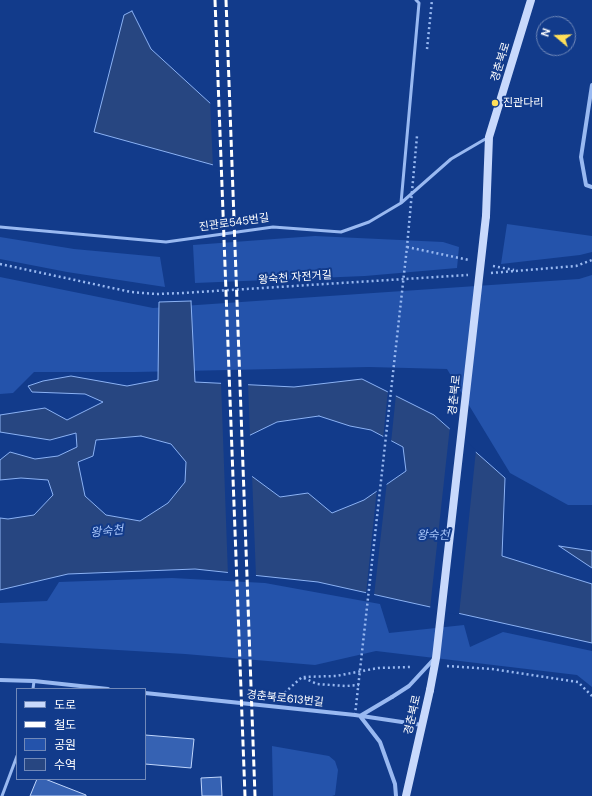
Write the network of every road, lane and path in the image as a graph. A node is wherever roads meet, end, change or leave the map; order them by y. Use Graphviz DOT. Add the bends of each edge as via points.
graph roads {
  1 [pos="416,0"];
  2 [pos="531,0"];
  3 [pos="592,85"];
  4 [pos="417,136"];
  5 [pos="489,138"];
  6 [pos="592,187"];
  7 [pos="401,203"];
  8 [pos="0,227"];
  9 [pos="407,246"];
  10 [pos="592,260"];
  11 [pos="473,261"];
  12 [pos="0,264"];
  13 [pos="488,264"];
  14 [pos="517,271"];
  15 [pos="486,273"];
  16 [pos="471,275"];
  17 [pos="436,658"];
  18 [pos="302,677"];
  19 [pos="0,680"];
  20 [pos="34,681"];
  21 [pos="359,685"];
  22 [pos="33,688"];
  23 [pos="99,688"];
  24 [pos="146,693"];
  25 [pos="355,715"];
  26 [pos="360,716"];
  27 [pos="422,725"];
  28 [pos="16,759"];
  29 [pos="2,796"];
  30 [pos="396,796"];
  31 [pos="406,796"];
  1 -- 7 [label="lane" via="419,3"];
  2 -- 5 [label="street, 경춘북로"];
  3 -- 6 [label="street" via="580,157 586,185"];
  4 -- 9 [label="path, bridge"];
  5 -- 7 [label="lane, 진관로545번길" via="450,159"];
  5 -- 17 [label="street, 경춘북로, bridge" via="486,216"];
  7 -- 8 [label="lane, 진관로545번길" via="369,222 342,232 273,226 166,242"];
  9 -- 11 [label="path"];
  9 -- 21 [label="path, bridge"];
  10 -- 14 [label="path" via="576,266"];
  12 -- 16 [label="path, 왕숙천 자전거길" via="131,292 156,294"];
  13 -- 14 [label="path"];
  14 -- 15 [label="path"];
  17 -- 26 [label="street, bridge" via="409,686"];
  17 -- 27 [label="street, 경춘북로, bridge"];
  18 -- 21 [label="path" via="317,684"];
  19 -- 20 [label="street"];
  20 -- 22 [label="lane"];
  20 -- 23 [label="street"];
  21 -- 25 [label="path, bridge"];
  24 -- 25 [label="street, 경춘북로613번길"];
  25 -- 26 [label="street, 경춘북로613번길"];
  26 -- 27 [label="street, 경춘북로613번길"];
  26 -- 30 [label="street" via="380,742 395,784"];
  27 -- 31 [label="street, 경춘북로"];
  28 -- 29 [label="lane"];
}
